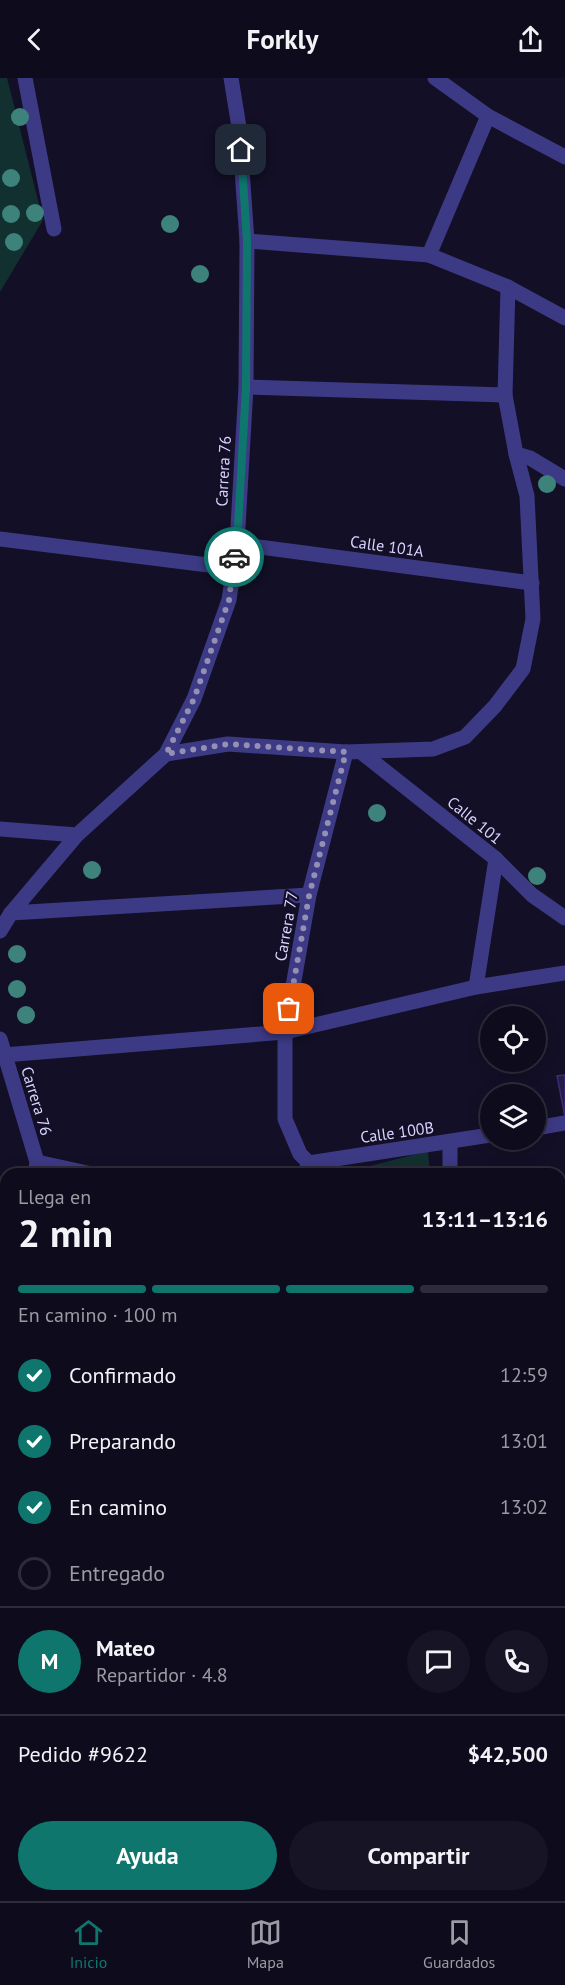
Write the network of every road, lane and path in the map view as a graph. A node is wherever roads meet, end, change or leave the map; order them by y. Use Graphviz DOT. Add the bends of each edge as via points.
graph roads {
  1 [pos="25,78"];
  2 [pos="231,78"];
  3 [pos="435,78"];
  4 [pos="488,116"];
  5 [pos="565,157"];
  6 [pos="54,229"];
  7 [pos="247,241"];
  8 [pos="429,255"];
  9 [pos="508,287"];
  10 [pos="565,318"];
  11 [pos="246,387"];
  12 [pos="505,395"];
  13 [pos="516,454"];
  14 [pos="565,479"];
  15 [pos="0,538"];
  16 [pos="237,544"];
  17 [pos="232,568"];
  18 [pos="532,583"];
  19 [pos="354,752"];
  20 [pos="166,754"];
  21 [pos="0,829"];
  22 [pos="77,835"];
  23 [pos="496,859"];
  24 [pos="309,896"];
  25 [pos="11,913"];
  26 [pos="565,918"];
  27 [pos="0,931"];
  28 [pos="565,973"];
  29 [pos="476,987"];
  30 [pos="285,1032"];
  31 [pos="0,1039"];
  32 [pos="4,1055"];
  33 [pos="565,1123"];
  34 [pos="546,1126"];
  35 [pos="480,1137"];
  36 [pos="450,1142"];
  37 [pos="36,1168"];
  38 [pos="307,1168"];
  39 [pos="450,1168"];
  1 -- 6 [label="street"];
  2 -- 7 [label="street, Carrera 76" via="239,127"];
  3 -- 4 [label="street"];
  4 -- 5 [label="street"];
  4 -- 8 [label="street"];
  7 -- 8 [label="street"];
  7 -- 11 [label="street, Carrera 76"];
  8 -- 9 [label="street"];
  9 -- 10 [label="street"];
  9 -- 12 [label="street"];
  11 -- 12 [label="street"];
  11 -- 16 [label="street, Carrera 76"];
  12 -- 13 [label="street"];
  13 -- 14 [label="street"];
  13 -- 18 [label="street" via="527,496"];
  15 -- 17 [label="street"];
  16 -- 17 [label="street, Carrera 76"];
  16 -- 18 [label="street, Calle 101A"];
  17 -- 20 [label="street, Carrera 76" via="229,600 194,699"];
  18 -- 19 [label="street" via="533,619 523,669 465,737 434,749"];
  19 -- 20 [label="street" via="228,744"];
  19 -- 23 [label="street, Calle 101"];
  19 -- 24 [label="street, Carrera 77"];
  20 -- 22 [label="street, Carrera 76"];
  21 -- 22 [label="street"];
  22 -- 25 [label="street, Carrera 76"];
  23 -- 26 [label="street, Calle 101" via="532,895"];
  23 -- 29 [label="street"];
  24 -- 25 [label="street"];
  24 -- 30 [label="street, Carrera 77"];
  25 -- 27 [label="street, Carrera 76"];
  28 -- 29 [label="street"];
  29 -- 30 [label="street"];
  30 -- 32 [label="street"];
  30 -- 38 [label="street, Carrera 77" via="285,1119"];
  31 -- 32 [label="street, Carrera 76"];
  32 -- 37 [label="street, Carrera 76"];
  33 -- 34 [label="street"];
  35 -- 36 [label="street, Calle 100B"];
  36 -- 38 [label="street, Calle 100B"];
  36 -- 39 [label="street"];
}
